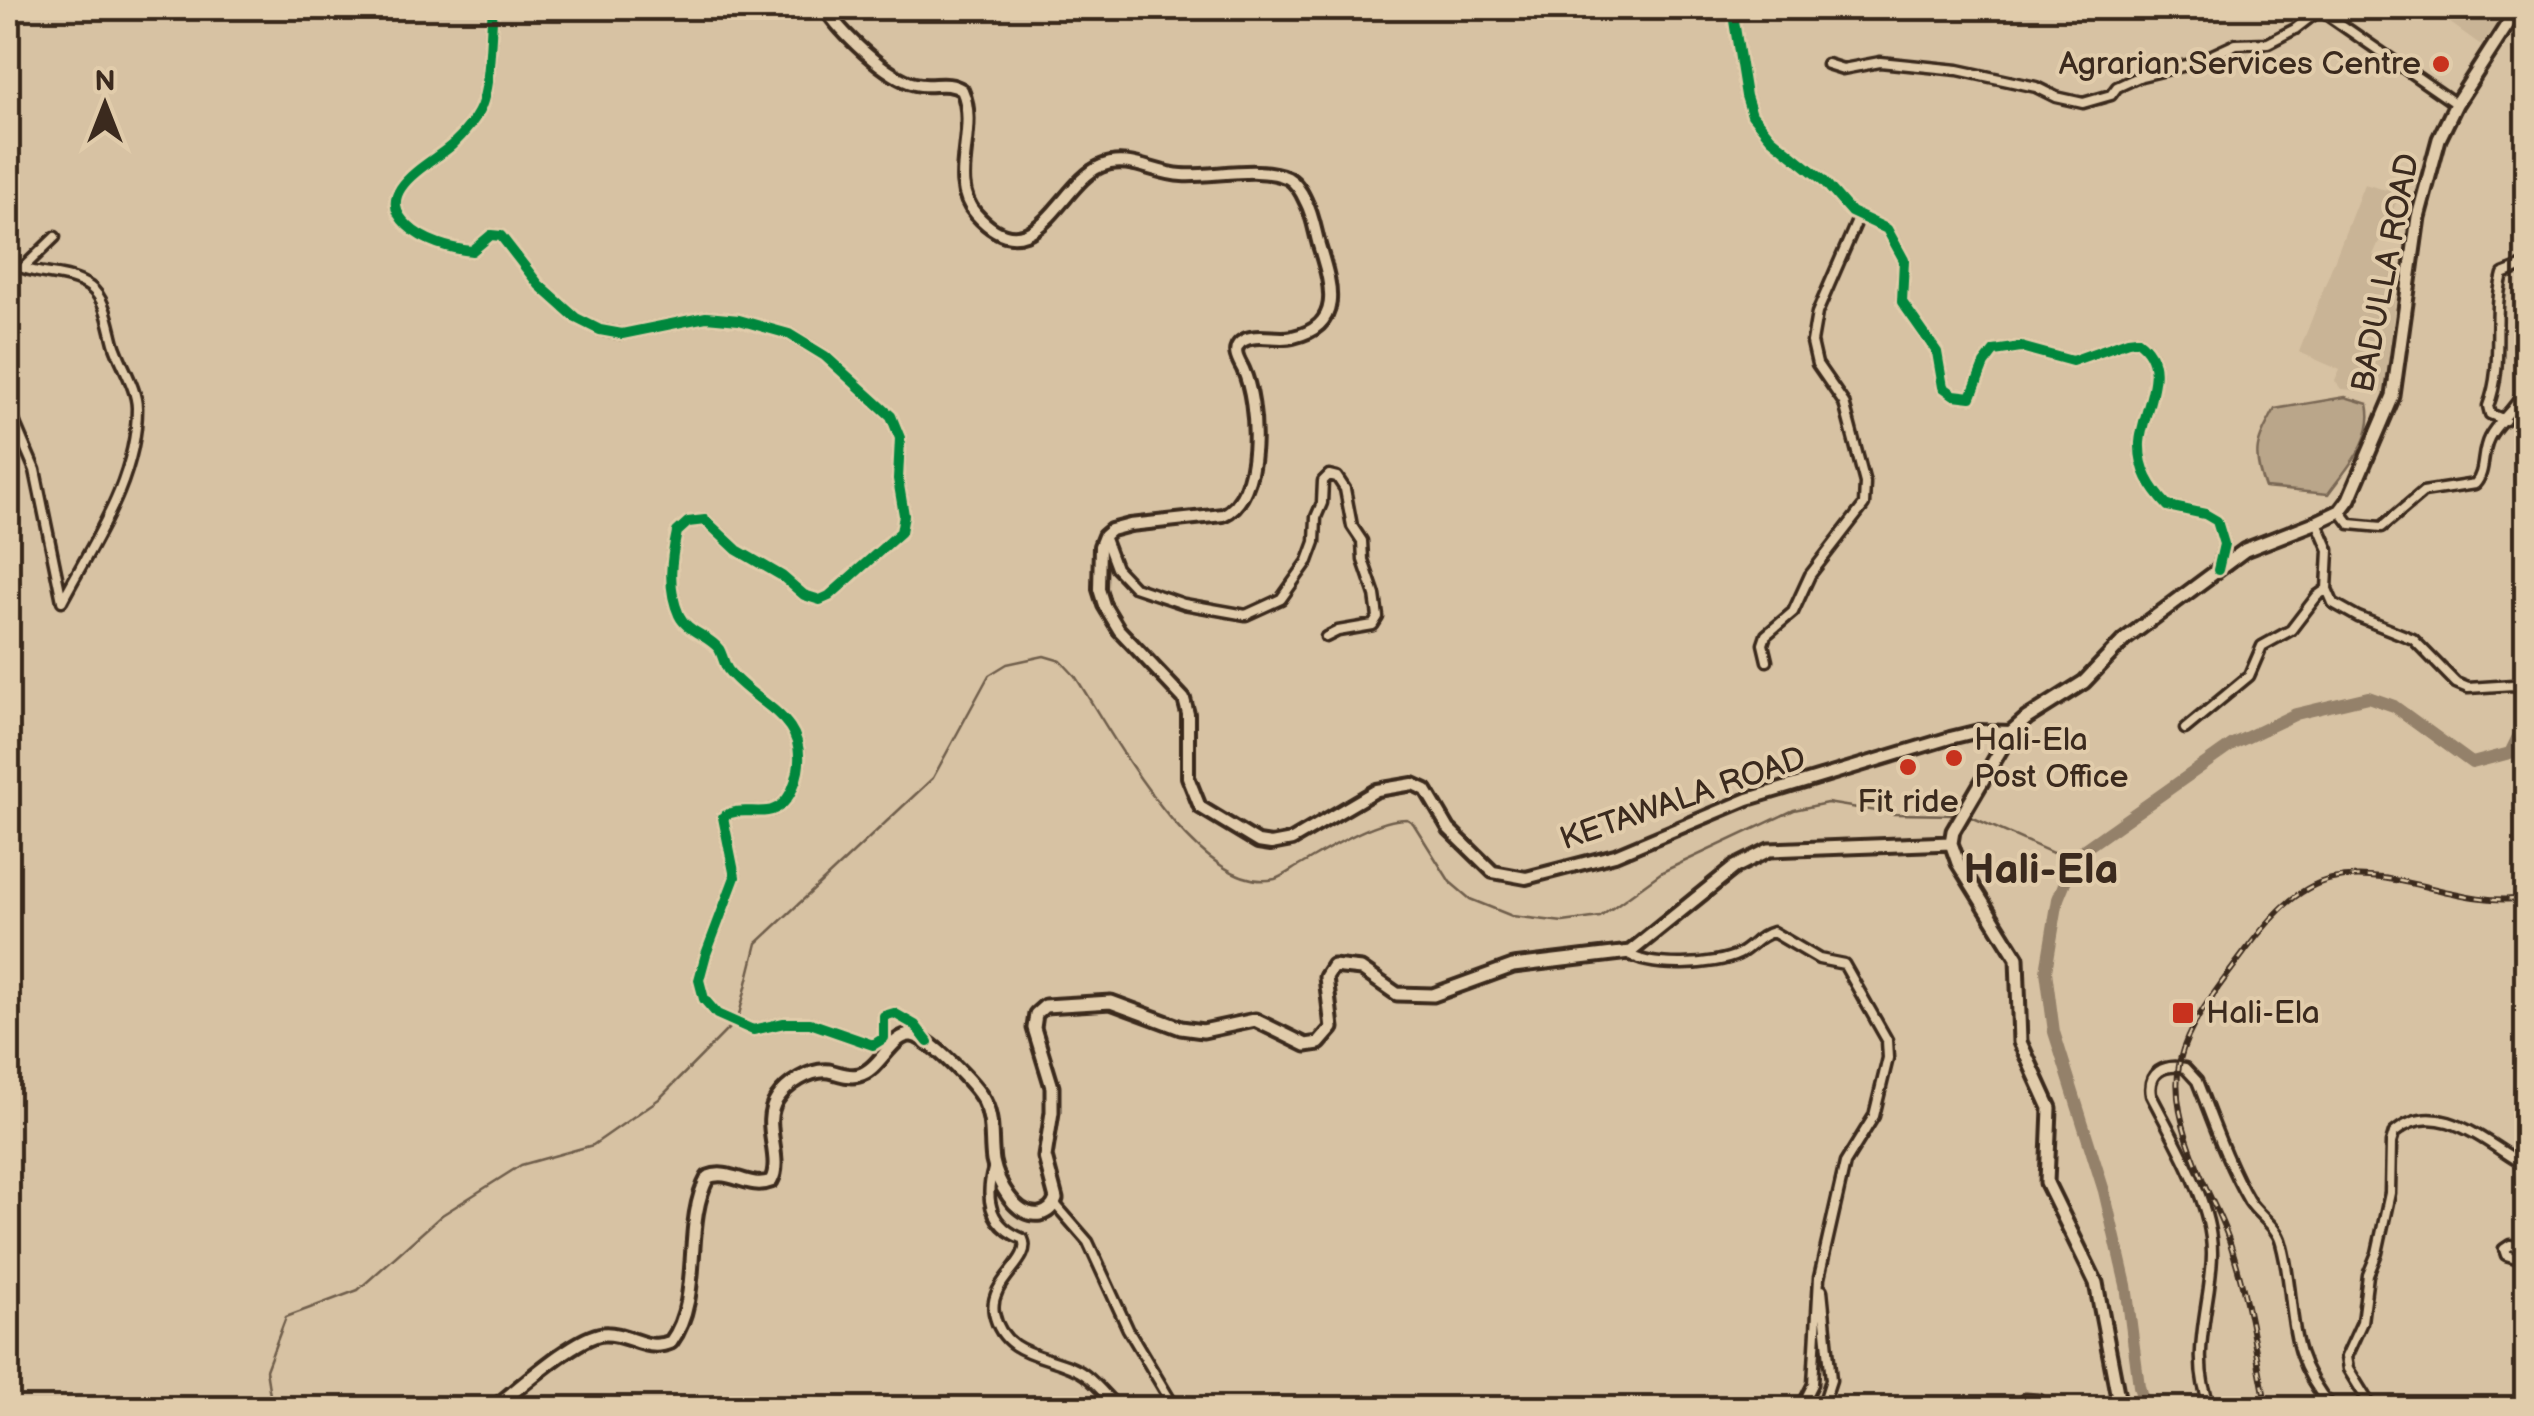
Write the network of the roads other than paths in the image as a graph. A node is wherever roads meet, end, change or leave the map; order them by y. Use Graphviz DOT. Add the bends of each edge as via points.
graph roads {
  1 [pos="492,8"];
  2 [pos="825,8"];
  3 [pos="1732,8"];
  4 [pos="2320,8"];
  5 [pos="2518,8"];
  6 [pos="1827,64"];
  7 [pos="2456,104"];
  8 [pos="1859,216"];
  9 [pos="55,237"];
  10 [pos="2526,265"];
  11 [pos="2523,392"];
  12 [pos="8,407"];
  13 [pos="2506,420"];
  14 [pos="2340,511"];
  15 [pos="2318,522"];
  16 [pos="1104,536"];
  17 [pos="2218,570"];
  18 [pos="2327,590"];
  19 [pos="1326,637"];
  20 [pos="1766,661"];
  21 [pos="2524,689"];
  22 [pos="2186,729"];
  23 [pos="2011,732"];
  24 [pos="1951,843"];
  25 [pos="1627,953"];
  26 [pos="928,1042"];
  27 [pos="994,1165"];
  28 [pos="2526,1166"];
  29 [pos="1055,1204"];
  30 [pos="2526,1247"];
  31 [pos="2526,1261"];
  32 [pos="1820,1278"];
  33 [pos="494,1408"];
  34 [pos="1118,1408"];
  35 [pos="1175,1408"];
  36 [pos="1802,1408"];
  37 [pos="1822,1408"];
  38 [pos="2018,1408"];
  39 [pos="2044,1408"];
  40 [pos="2120,1408"];
  41 [pos="2211,1408"];
  42 [pos="2332,1408"];
  43 [pos="2372,1408"];
  1 -- 26 [label="street" via="483,102 452,145 404,180 401,219 426,238 461,250 501,236 539,286 600,330 622,334 706,318 790,334 892,416 900,438 900,532 820,600 737,550 705,520 676,532 670,576 680,618 718,648 728,671 767,703 800,749 797,776 780,806 723,817 735,876 699,980 704,999 745,1028 810,1023 873,1044 884,1038 884,1016 894,1013"];
  2 -- 16 [label="main road" via="900,80 962,90 970,126 964,194 976,214 1009,235 1046,223 1086,176 1119,162 1179,175 1288,178 1308,204 1333,295 1317,325 1297,336 1242,341 1237,348 1248,385 1254,460 1242,501 1223,516 1130,524"];
  3 -- 8 [label="street" via="1752,115"];
  4 -- 6 [label="street" via="2268,43 2236,44 2084,103 1958,70"];
  4 -- 7 [label="street"];
  5 -- 7 [label="highway, BADULLA ROAD"];
  7 -- 14 [label="highway, BADULLA ROAD" via="2418,217 2392,396"];
  8 -- 17 [label="street" via="1887,228 1900,250 1902,302 1934,344 1943,387 1954,395 1975,392 1994,351 2021,347 2072,361 2128,341 2144,345 2156,385 2140,445 2146,478 2168,506 2217,521 2224,544"];
  8 -- 20 [label="street" via="1817,313 1812,342 1817,364 1844,403 1865,483 1864,505 1810,575 1792,612 1766,635"];
  9 -- 12 [label="street" via="24,268 91,288 138,404 114,510 62,601 36,470"];
  10 -- 13 [label="street" via="2503,274 2496,297 2499,338 2488,406 2490,414"];
  11 -- 13 [label="street"];
  13 -- 14 [label="street" via="2488,439 2476,484 2423,492 2382,527 2350,524"];
  14 -- 15 [label="highway"];
  15 -- 17 [label="highway" via="2245,550"];
  15 -- 18 [label="street" via="2329,550"];
  16 -- 19 [label="street" via="1116,568 1134,587 1246,615 1281,599 1308,561 1323,481 1338,477 1362,541 1378,618"];
  16 -- 23 [label="main road, KETAWALA ROAD" via="1098,556 1104,605 1187,706 1187,762 1200,807 1258,842 1292,840 1376,790 1413,784 1426,790 1448,829 1494,872 1526,878 1615,855 1766,793 1964,734"];
  17 -- 23 [label="highway" via="2124,640 2084,682"];
  18 -- 21 [label="street" via="2333,603 2413,640 2456,683"];
  18 -- 22 [label="street" via="2292,630 2262,646 2249,676"];
  23 -- 24 [label="highway"];
  24 -- 25 [label="highway" via="1769,850 1735,866"];
  24 -- 40 [label="highway" via="2017,958 2020,1042 2050,1108 2047,1183 2096,1283"];
  25 -- 29 [label="highway" via="1513,966 1421,996 1390,991 1361,969 1333,966 1326,977 1332,1028 1319,1044 1306,1045 1254,1020 1203,1032 1110,1002 1045,1006 1034,1028 1052,1087 1045,1157"];
  25 -- 32 [label="street" via="1663,963 1708,962 1740,954 1773,932 1819,959 1844,964 1887,1040 1888,1058 1874,1116 1844,1162"];
  26 -- 27 [label="highway" via="982,1096"];
  26 -- 33 [label="highway" via="904,1036 862,1075 815,1072 787,1089 774,1105 771,1181 708,1177 686,1305 671,1342 656,1347 612,1334 590,1338"];
  27 -- 29 [label="highway" via="1020,1208 1039,1214"];
  27 -- 34 [label="street" via="987,1190 994,1215 1026,1246 996,1291 999,1326 1014,1347 1084,1374"];
  28 -- 43 [label="street" via="2448,1120 2414,1122 2394,1133 2390,1193 2362,1322 2346,1356"];
  29 -- 35 [label="street" via="1088,1242 1128,1330"];
  30 -- 31 [label="street" via="2504,1249"];
  32 -- 36 [label="street" via="1813,1384"];
  32 -- 37 [label="street" via="1830,1380"];
  38 -- 39 [label="street" via="2039,1400"];
  41 -- 42 [label="street" via="2200,1348 2210,1234 2191,1175 2151,1096 2155,1073 2166,1066 2185,1068 2197,1081 2252,1206 2281,1238 2294,1338"];
}
